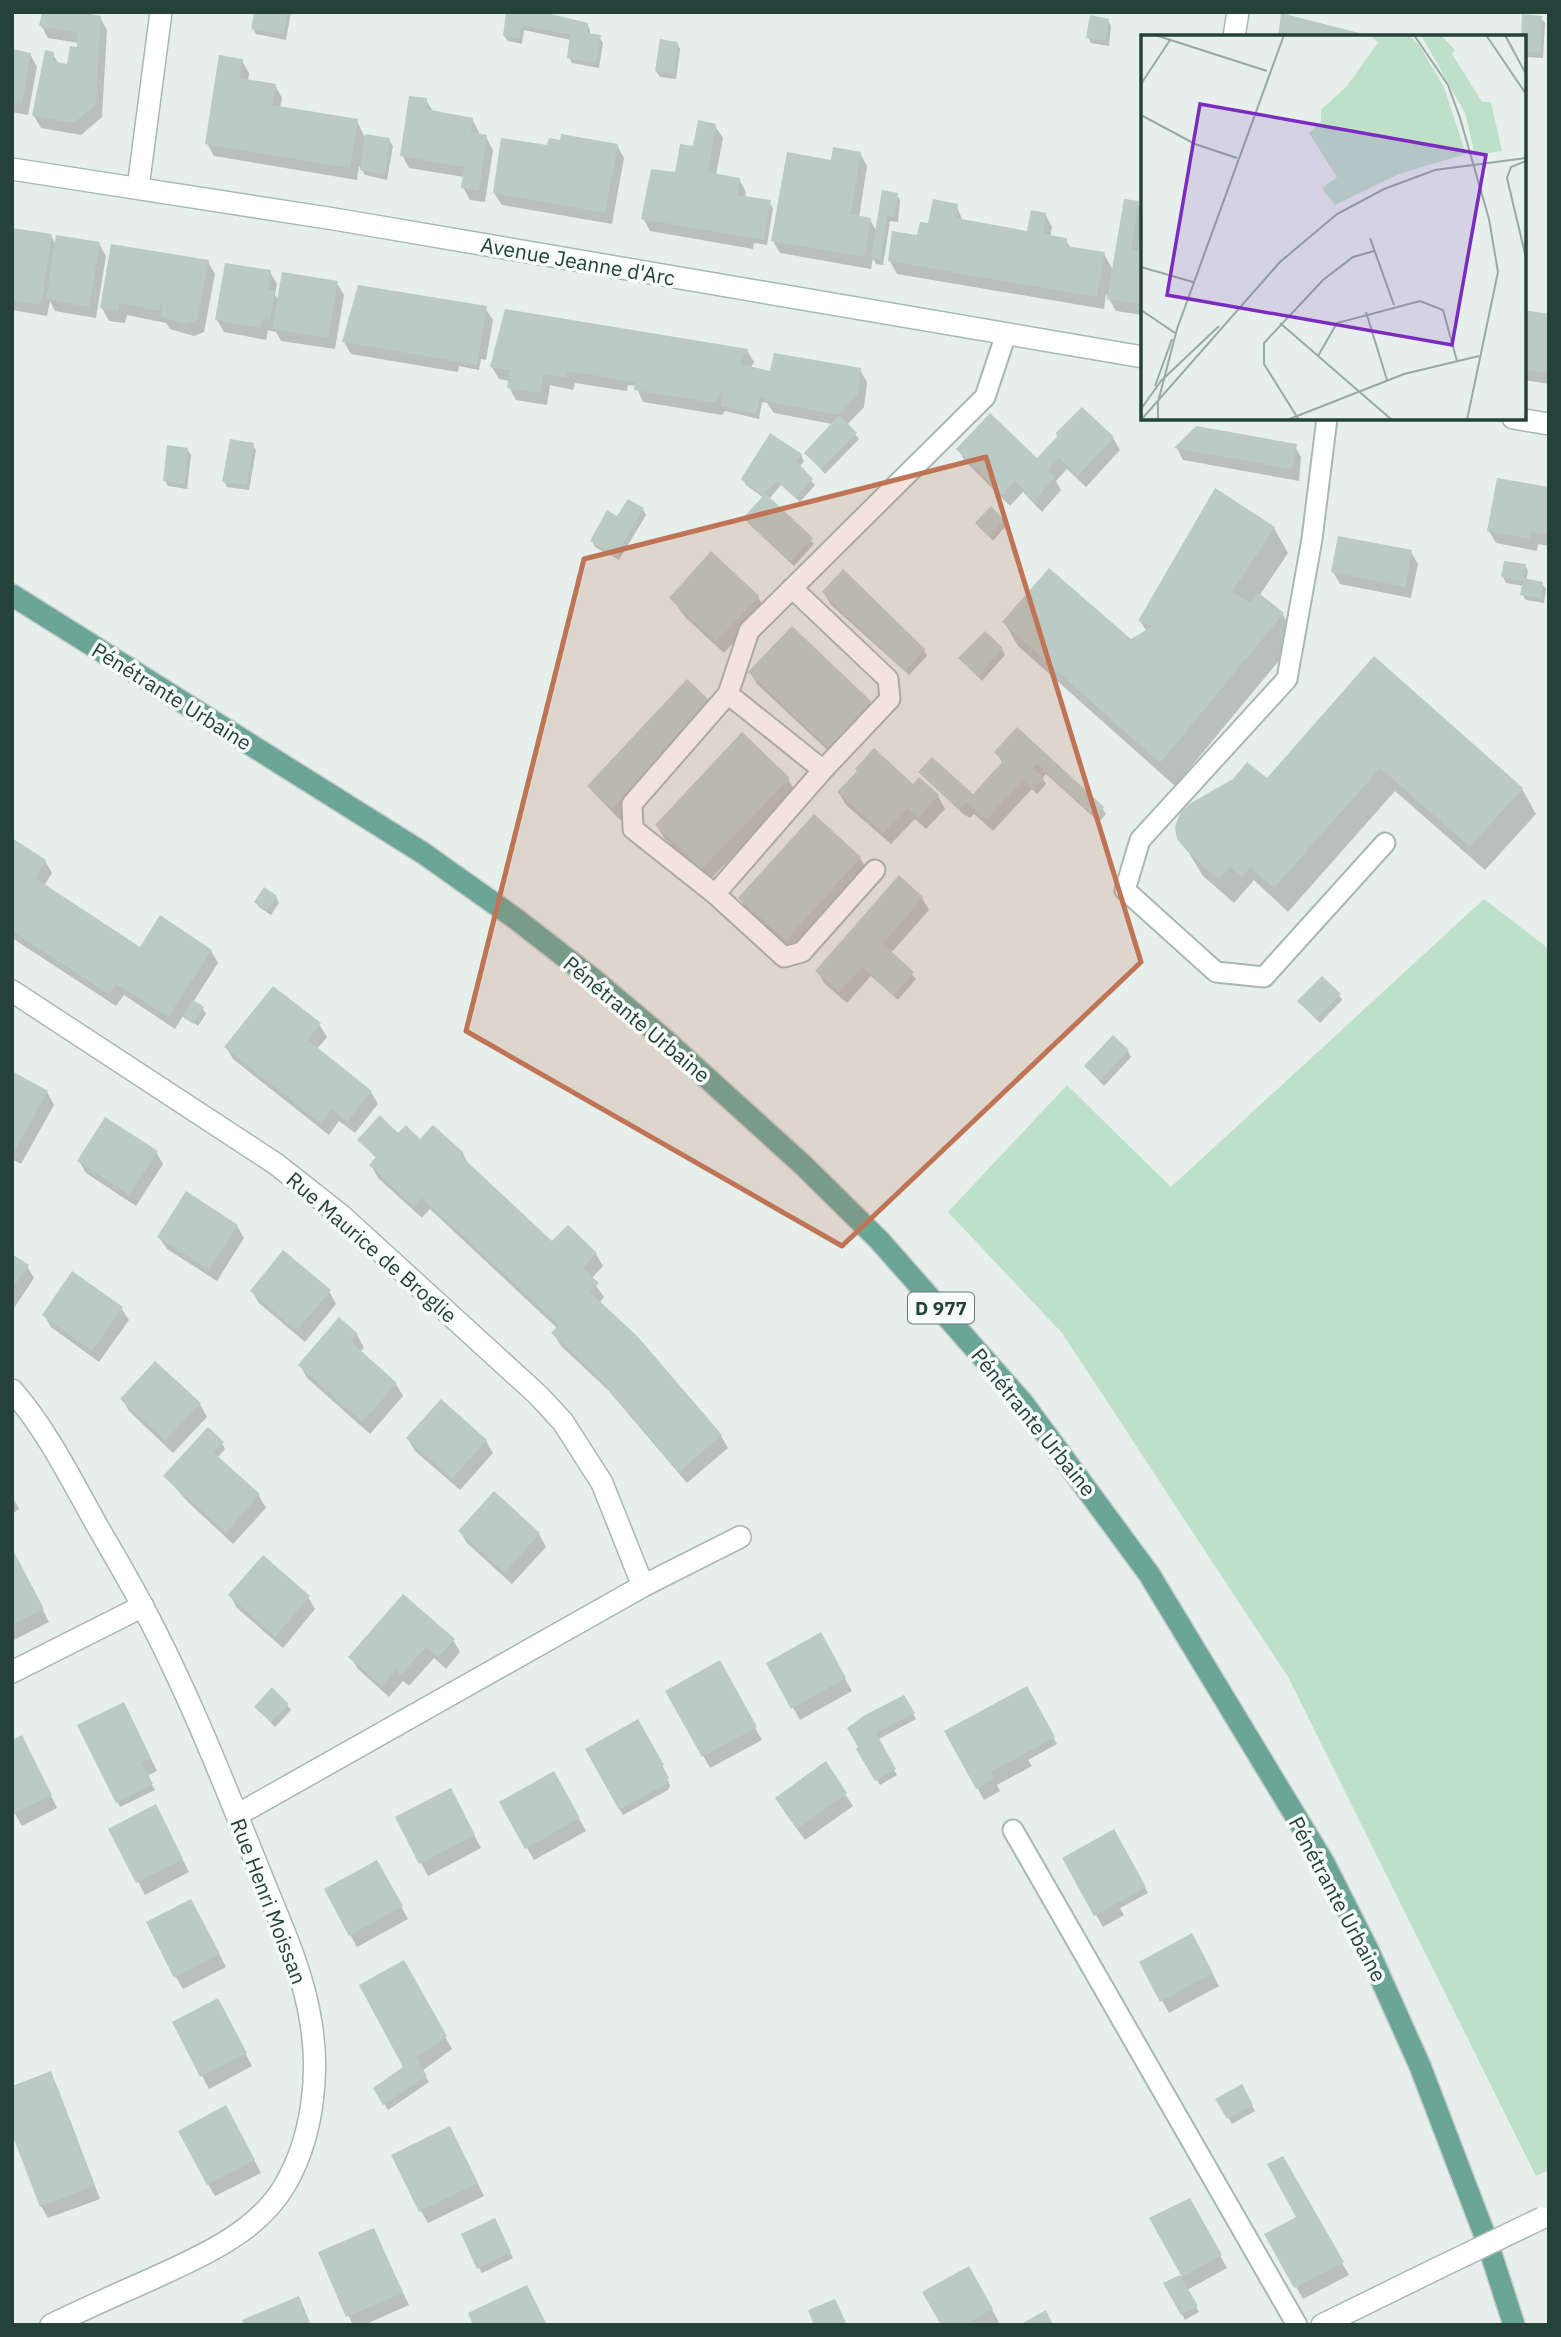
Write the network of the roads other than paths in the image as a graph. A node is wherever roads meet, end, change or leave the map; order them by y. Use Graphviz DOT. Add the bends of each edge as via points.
graph roads {
  1 [pos="161,12"];
  2 [pos="1238,12"];
  3 [pos="1234,35"];
  4 [pos="12,169"];
  5 [pos="138,188"];
  6 [pos="1006,334"];
  7 [pos="1141,357"];
  8 [pos="1328,420"];
  9 [pos="1525,420"];
  10 [pos="1549,424"];
  11 [pos="792,588"];
  12 [pos="12,595"];
  13 [pos="728,694"];
  14 [pos="823,770"];
  15 [pos="1385,843"];
  16 [pos="875,870"];
  17 [pos="715,894"];
  18 [pos="12,991"];
  19 [pos="12,1391"];
  20 [pos="740,1537"];
  21 [pos="643,1586"];
  22 [pos="143,1606"];
  23 [pos="12,1672"];
  24 [pos="237,1815"];
  25 [pos="1013,1830"];
  26 [pos="1546,2216"];
  27 [pos="51,2325"];
  28 [pos="1297,2325"];
  29 [pos="1322,2325"];
  30 [pos="1514,2325"];
  1 -- 5 [label="street"];
  2 -- 3 [label="street"];
  4 -- 5 [label="street, Avenue Jeanne d'Arc"];
  5 -- 6 [label="street, Avenue Jeanne d'Arc"];
  6 -- 7 [label="street, Avenue Jeanne d'Arc"];
  6 -- 11 [label="lane" via="985,397"];
  8 -- 15 [label="lane" via="1287,679 1140,840 1125,890 1216,972 1264,977"];
  9 -- 10 [label="street"];
  11 -- 13 [label="lane" via="749,631"];
  11 -- 14 [label="lane" via="888,679 890,699"];
  12 -- 30 [label="main road, Pénétrante Urbaine / D 977" via="423,853 581,970 803,1165 879,1240 989,1363 1149,1574 1324,1863 1420,2066"];
  13 -- 14 [label="lane"];
  13 -- 17 [label="lane" via="632,804 633,829"];
  14 -- 17 [label="lane"];
  16 -- 17 [label="lane" via="802,952 783,957"];
  18 -- 21 [label="street, Rue Maurice de Broglie" via="276,1164 341,1216 538,1395 563,1422 602,1483"];
  19 -- 22 [label="street, Rue Henri Moissan" via="45,1434"];
  20 -- 21 [label="street"];
  21 -- 24 [label="street"];
  22 -- 23 [label="street"];
  22 -- 24 [label="street, Rue Henri Moissan"];
  24 -- 27 [label="street, Rue Henri Moissan" via="296,1965 311,2022 312,2103 299,2153 285,2186 265,2212 234,2236 195,2259"];
  25 -- 28 [label="lane"];
  26 -- 29 [label="street, bridge"];
}
